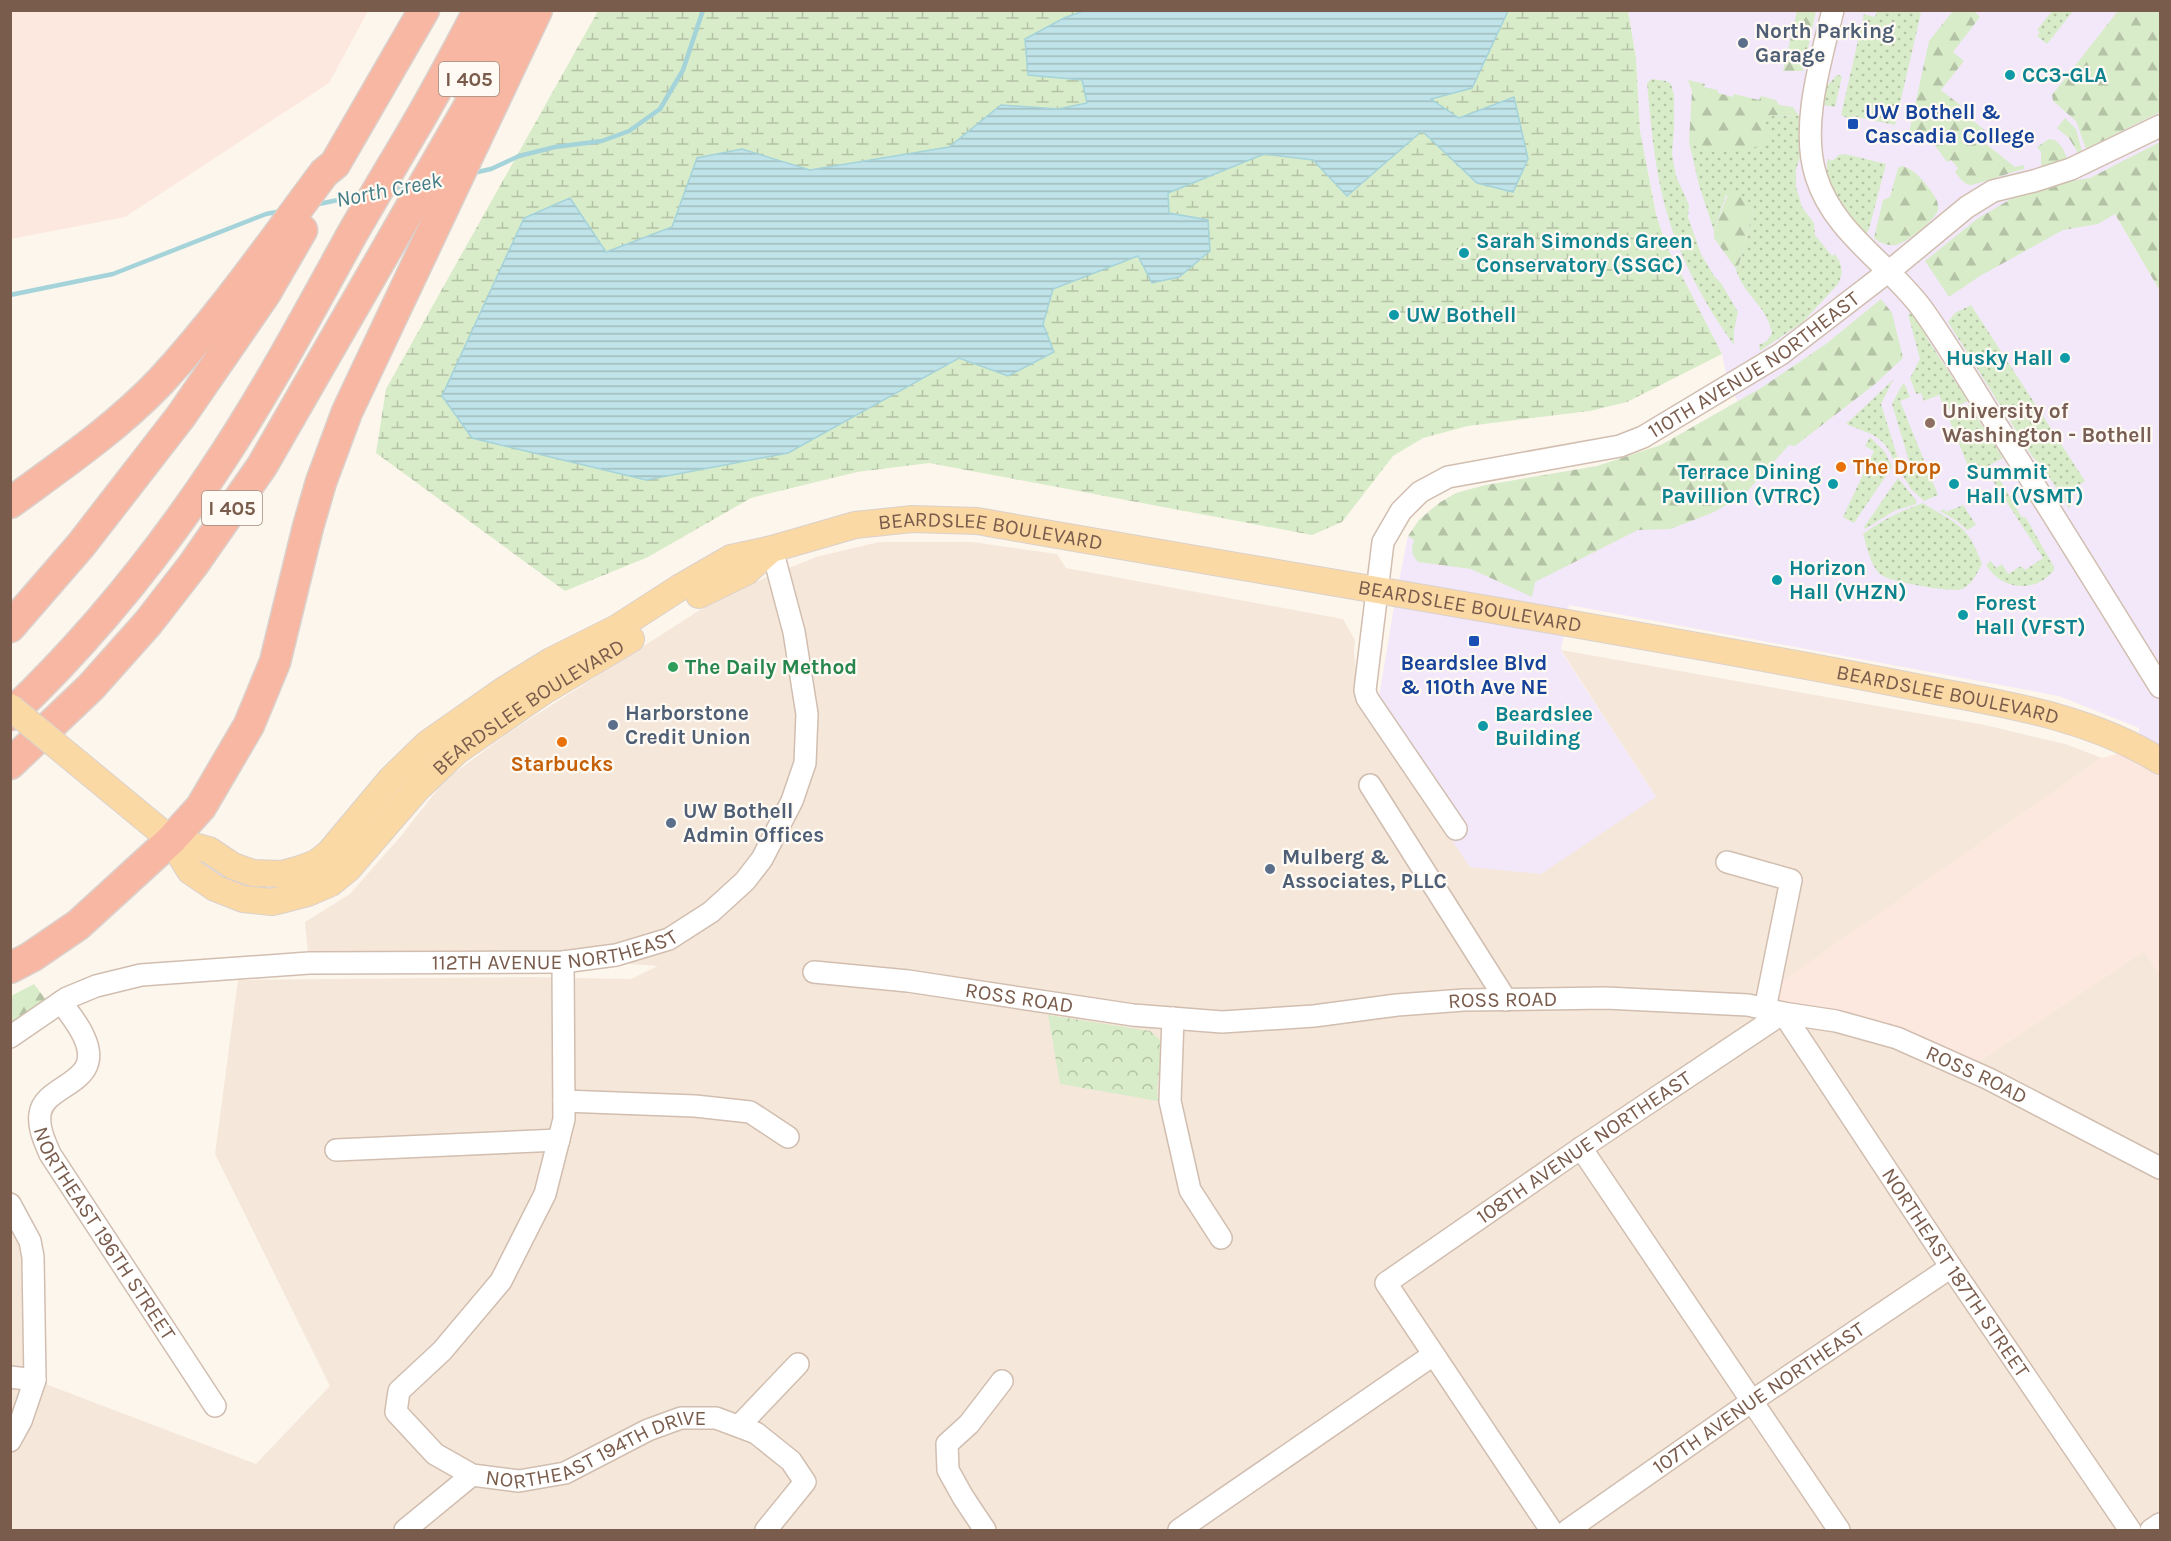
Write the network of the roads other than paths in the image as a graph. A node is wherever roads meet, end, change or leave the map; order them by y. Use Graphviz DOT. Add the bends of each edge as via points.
graph roads {
  1 [pos="424,10"];
  2 [pos="465,10"];
  3 [pos="479,10"];
  4 [pos="508,10"];
  5 [pos="523,10"];
  6 [pos="537,10"];
  7 [pos="1833,10"];
  8 [pos="2160,126"];
  9 [pos="439,146"];
  10 [pos="388,159"];
  11 [pos="397,219"];
  12 [pos="348,229"];
  13 [pos="281,246"];
  14 [pos="1888,271"];
  15 [pos="10,502"];
  16 [pos="772,549"];
  17 [pos="1376,591"];
  18 [pos="10,627"];
  19 [pos="2160,687"];
  20 [pos="10,696"];
  21 [pos="10,707"];
  22 [pos="10,715"];
  23 [pos="10,748"];
  24 [pos="2160,758"];
  25 [pos="10,764"];
  26 [pos="1370,785"];
  27 [pos="1456,829"];
  28 [pos="171,840"];
  29 [pos="1727,862"];
  30 [pos="563,962"];
  31 [pos="10,968"];
  32 [pos="814,972"];
  33 [pos="1506,999"];
  34 [pos="61,1002"];
  35 [pos="1774,1011"];
  36 [pos="1173,1018"];
  37 [pos="10,1037"];
  38 [pos="564,1101"];
  39 [pos="788,1137"];
  40 [pos="559,1140"];
  41 [pos="1581,1148"];
  42 [pos="336,1150"];
  43 [pos="2160,1168"];
  44 [pos="10,1204"];
  45 [pos="16,1228"];
  46 [pos="1221,1238"];
  47 [pos="1951,1267"];
  48 [pos="1433,1355"];
  49 [pos="798,1364"];
  50 [pos="10,1377"];
  51 [pos="35,1380"];
  52 [pos="1002,1381"];
  53 [pos="1752,1401"];
  54 [pos="215,1406"];
  55 [pos="739,1426"];
  56 [pos="10,1441"];
  57 [pos="472,1475"];
  58 [pos="2160,1524"];
  59 [pos="405,1530"];
  60 [pos="766,1530"];
  61 [pos="985,1530"];
  62 [pos="1179,1530"];
  63 [pos="1551,1530"];
  64 [pos="1568,1530"];
  65 [pos="1839,1530"];
  66 [pos="2130,1530"];
  67 [pos="2151,1530"];
  1 -- 13 [label="highway" via="332,169"];
  2 -- 10 [label="highway, I 405"];
  3 -- 10 [label="highway, I 405" via="412,133"];
  4 -- 9 [label="highway, I 405"];
  5 -- 9 [label="highway, I 405"];
  6 -- 28 [label="highway" via="347,412 308,527 275,662 249,725 201,807"];
  7 -- 14 [label="street" via="1814,93 1811,132 1815,172 1824,197 1839,220"];
  8 -- 14 [label="street, 110TH AVENUE NORTHEAST" via="2071,169 1993,190"];
  9 -- 11 [label="highway, I 405"];
  10 -- 12 [label="highway, I 405"];
  11 -- 23 [label="highway, I 405" via="277,417 171,575 65,696"];
  11 -- 25 [label="highway, I 405" via="262,466 193,565 91,687"];
  12 -- 20 [label="highway, I 405" via="241,406 164,520 102,598"];
  12 -- 22 [label="highway, I 405" via="259,398 213,473 123,595"];
  13 -- 15 [label="highway" via="159,382 115,423"];
  13 -- 18 [label="highway" via="266,294 181,416 81,545"];
  14 -- 17 [label="street, 110TH AVENUE NORTHEAST" via="1781,354 1643,437 1620,446 1448,477 1420,492 1401,511 1383,542"];
  14 -- 19 [label="street" via="1901,282 1934,327"];
  16 -- 17 [label="main road, BEARDSLEE BOULEVARD" via="855,525 912,519 977,521"];
  16 -- 28 [label="main road, BEARDSLEE BOULEVARD" via="731,558 617,628 551,661 496,695 427,744 391,779 330,853 316,863 282,874 254,873 233,866 209,850"];
  16 -- 28 [label="main road, BEARDSLEE BOULEVARD" via="746,572 692,598 457,751 331,883 272,902 243,898 215,888 190,871"];
  16 -- 30 [label="street, 112TH AVENUE NORTHEAST" via="794,632 807,714 805,763 780,826 762,860 745,881 711,912 669,939 616,956"];
  17 -- 24 [label="main road, BEARDSLEE BOULEVARD" via="1621,632 2009,705 2099,730"];
  17 -- 27 [label="street, 110TH AVENUE NORTHEAST" via="1367,698"];
  21 -- 28 [label="main road, bridge"];
  26 -- 33 [label="street"];
  28 -- 31 [label="highway" via="78,926"];
  29 -- 35 [label="street" via="1791,880"];
  30 -- 34 [label="street, 112TH AVENUE NORTHEAST" via="309,963 141,975 96,986"];
  30 -- 38 [label="street, NORTHEAST 194TH DRIVE"];
  32 -- 36 [label="street, ROSS ROAD" via="908,981 1133,1016"];
  33 -- 35 [label="street, ROSS ROAD" via="1606,998 1748,1005"];
  33 -- 36 [label="street, ROSS ROAD" via="1222,1022"];
  34 -- 37 [label="street, 112TH AVENUE NORTHEAST"];
  34 -- 54 [label="street, NORTHEAST 196TH STREET" via="85,1038 87,1068 47,1100 39,1112 42,1136"];
  35 -- 41 [label="street, 108TH AVENUE NORTHEAST"];
  35 -- 43 [label="street, ROSS ROAD" via="1836,1021 1897,1038 1989,1079"];
  35 -- 47 [label="street, NORTHEAST 187TH STREET"];
  36 -- 46 [label="street" via="1170,1101 1190,1190"];
  38 -- 39 [label="street" via="750,1112"];
  38 -- 40 [label="street, NORTHEAST 194TH DRIVE"];
  40 -- 42 [label="street"];
  40 -- 57 [label="street, NORTHEAST 194TH DRIVE" via="545,1194 501,1281 442,1351 399,1391 396,1412 435,1454"];
  41 -- 48 [label="street, 108TH AVENUE NORTHEAST" via="1386,1283"];
  41 -- 53 [label="street"];
  44 -- 45 [label="street"];
  45 -- 51 [label="street" via="30,1242"];
  47 -- 53 [label="street, 107TH AVENUE NORTHEAST"];
  47 -- 66 [label="street, NORTHEAST 187TH STREET"];
  48 -- 62 [label="street"];
  48 -- 63 [label="street"];
  49 -- 55 [label="street"];
  50 -- 51 [label="street"];
  51 -- 56 [label="street"];
  52 -- 61 [label="street" via="969,1424 947,1444 948,1470"];
  53 -- 64 [label="street, 107TH AVENUE NORTHEAST"];
  53 -- 65 [label="street"];
  55 -- 57 [label="street, NORTHEAST 194TH DRIVE" via="716,1418 681,1418 648,1430 565,1473 519,1481"];
  55 -- 60 [label="street, NORTHEAST 194TH DRIVE" via="756,1433 791,1461 805,1482"];
  57 -- 59 [label="street"];
  58 -- 67 [label="street"];
}
